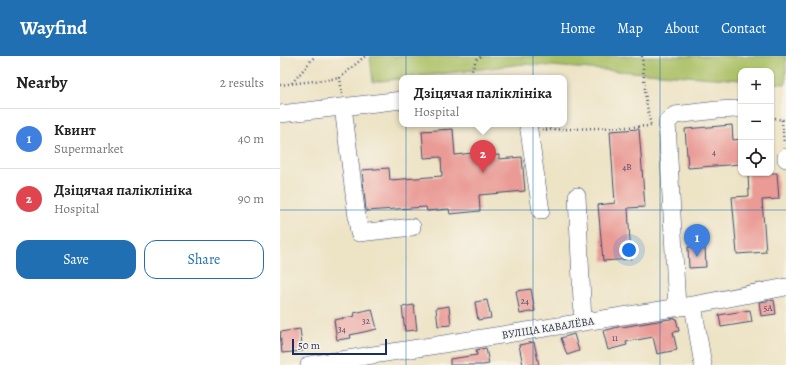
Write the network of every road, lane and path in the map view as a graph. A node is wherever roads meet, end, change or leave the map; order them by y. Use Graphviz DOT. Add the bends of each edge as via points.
graph roads {
  1 [pos="315,56"];
  2 [pos="365,56"];
  3 [pos="477,56"];
  4 [pos="481,56"];
  5 [pos="642,56"];
  6 [pos="476,60"];
  7 [pos="470,75"];
  8 [pos="340,78"];
  9 [pos="292,83"];
  10 [pos="280,85"];
  11 [pos="399,100"];
  12 [pos="343,107"];
  13 [pos="736,109"];
  14 [pos="280,114"];
  15 [pos="774,118"];
  16 [pos="782,120"];
  17 [pos="786,120"];
  18 [pos="659,126"];
  19 [pos="529,127"];
  20 [pos="567,127"];
  21 [pos="786,158"];
  22 [pos="577,196"];
  23 [pos="541,211"];
  24 [pos="412,227"];
  25 [pos="786,287"];
  26 [pos="685,306"];
  27 [pos="584,322"];
  28 [pos="309,365"];
  29 [pos="703,365"];
  1 -- 9 [label="path"];
  2 -- 8 [label="path"];
  3 -- 6 [label="path"];
  4 -- 6 [label="path"];
  5 -- 18 [label="path" via="646,101"];
  6 -- 7 [label="path"];
  8 -- 9 [label="path"];
  8 -- 12 [label="path"];
  9 -- 10 [label="path"];
  11 -- 12 [label="street"];
  12 -- 14 [label="street"];
  12 -- 24 [label="street" via="359,233"];
  13 -- 18 [label="street" via="675,115"];
  15 -- 16 [label="path"];
  16 -- 17 [label="path"];
  16 -- 21 [label="path"];
  18 -- 20 [label="path"];
  18 -- 26 [label="street"];
  19 -- 23 [label="street"];
  22 -- 27 [label="street"];
  25 -- 26 [label="street, ВУЛІЦА КАВАЛЁВА"];
  26 -- 27 [label="street, ВУЛІЦА КАВАЛЁВА"];
  26 -- 29 [label="street"];
  27 -- 28 [label="street, ВУЛІЦА КАВАЛЁВА"];
}
